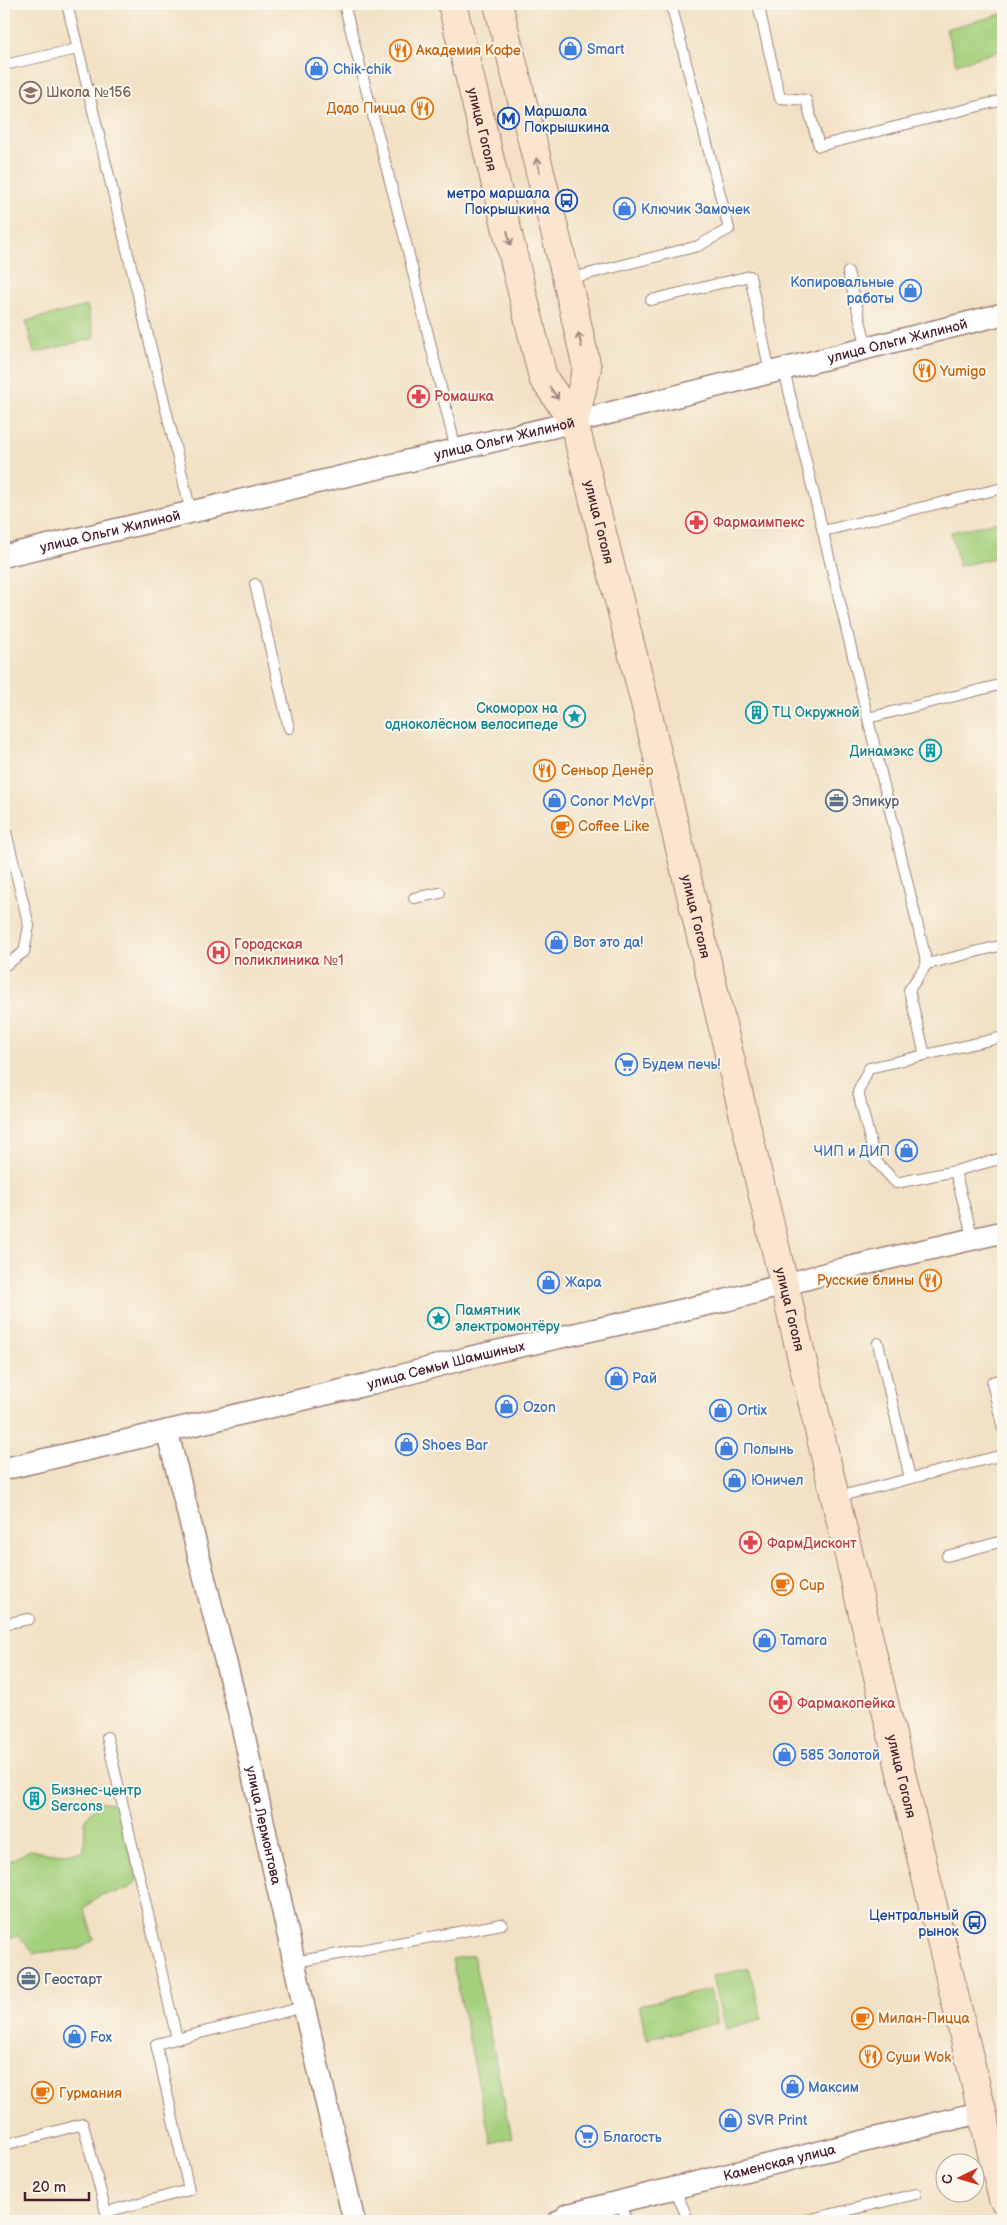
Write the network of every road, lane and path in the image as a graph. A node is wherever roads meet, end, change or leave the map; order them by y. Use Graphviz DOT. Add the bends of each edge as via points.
graph roads {
  1 [pos="67,4"];
  2 [pos="344,4"];
  3 [pos="452,4"];
  4 [pos="498,4"];
  5 [pos="671,4"];
  6 [pos="758,4"];
  7 [pos="77,49"];
  8 [pos="4,65"];
  9 [pos="1003,100"];
  10 [pos="848,272"];
  11 [pos="567,280"];
  12 [pos="651,300"];
  13 [pos="1003,314"];
  14 [pos="867,348"];
  15 [pos="777,371"];
  16 [pos="574,422"];
  17 [pos="456,450"];
  18 [pos="1003,488"];
  19 [pos="191,512"];
  20 [pos="823,531"];
  21 [pos="4,556"];
  22 [pos="255,584"];
  23 [pos="1003,684"];
  24 [pos="868,718"];
  25 [pos="289,728"];
  26 [pos="4,824"];
  27 [pos="440,893"];
  28 [pos="414,898"];
  29 [pos="1003,945"];
  30 [pos="927,964"];
  31 [pos="4,966"];
  32 [pos="1003,1037"];
  33 [pos="925,1055"];
  34 [pos="1003,1158"];
  35 [pos="955,1171"];
  36 [pos="1003,1232"];
  37 [pos="973,1239"];
  38 [pos="785,1285"];
  39 [pos="878,1343"];
  40 [pos="1003,1379"];
  41 [pos="1003,1429"];
  42 [pos="167,1431"];
  43 [pos="1003,1456"];
  44 [pos="4,1469"];
  45 [pos="910,1478"];
  46 [pos="835,1497"];
  47 [pos="1003,1541"];
  48 [pos="947,1556"];
  49 [pos="29,1619"];
  50 [pos="4,1624"];
  51 [pos="107,1737"];
  52 [pos="502,1924"];
  53 [pos="295,1962"];
  54 [pos="304,2007"];
  55 [pos="177,2039"];
  56 [pos="992,2109"];
  57 [pos="4,2145"];
  58 [pos="674,2188"];
  59 [pos="916,2194"];
  60 [pos="1003,2199"];
  61 [pos="624,2211"];
  62 [pos="564,2219"];
  63 [pos="354,2221"];
  64 [pos="689,2221"];
  65 [pos="803,2221"];
  1 -- 7 [label="lane"];
  2 -- 17 [label="lane"];
  3 -- 16 [label="main road, улица Гоголя, one-way" via="543,378"];
  11 -- 4 [label="main road, улица Гоголя, one-way"];
  5 -- 11 [label="lane" via="729,229 698,246"];
  6 -- 9 [label="lane" via="780,98 806,100 819,146"];
  7 -- 8 [label="lane"];
  7 -- 19 [label="lane" via="138,278"];
  10 -- 14 [label="lane"];
  16 -- 11 [label="main road, улица Гоголя, one-way" via="587,368"];
  12 -- 15 [label="lane" via="750,276"];
  13 -- 14 [label="street, улица Ольги Жилиной"];
  14 -- 15 [label="street, улица Ольги Жилиной"];
  15 -- 16 [label="street, улица Ольги Жилиной"];
  15 -- 20 [label="lane"];
  16 -- 17 [label="street, улица Ольги Жилиной"];
  16 -- 38 [label="main road, улица Гоголя"];
  17 -- 19 [label="street, улица Ольги Жилиной"];
  18 -- 20 [label="lane"];
  19 -- 21 [label="street, улица Ольги Жилиной"];
  20 -- 24 [label="lane"];
  22 -- 25 [label="lane"];
  23 -- 24 [label="lane"];
  24 -- 30 [label="lane"];
  26 -- 31 [label="lane" via="29,926 24,952"];
  27 -- 28 [label="lane"];
  29 -- 30 [label="lane"];
  30 -- 33 [label="lane" via="909,990"];
  32 -- 33 [label="lane"];
  33 -- 35 [label="lane" via="869,1068 858,1092 874,1160 896,1182"];
  34 -- 35 [label="lane"];
  35 -- 37 [label="lane"];
  36 -- 37 [label="street, улица Семьи Шамшиных"];
  37 -- 38 [label="street, улица Семьи Шамшиных" via="843,1268"];
  38 -- 42 [label="street, улица Семьи Шамшиных"];
  38 -- 46 [label="main road, улица Гоголя"];
  39 -- 45 [label="lane"];
  40 -- 41 [label="lane" via="992,1382"];
  42 -- 44 [label="street, улица Семьи Шамшиных"];
  42 -- 53 [label="street, улица Лермонтова" via="242,1726"];
  43 -- 45 [label="lane"];
  45 -- 46 [label="lane"];
  46 -- 56 [label="main road, улица Гоголя"];
  47 -- 48 [label="lane"];
  49 -- 50 [label="lane"];
  51 -- 55 [label="lane"];
  52 -- 53 [label="lane"];
  53 -- 54 [label="street, улица Лермонтова"];
  54 -- 55 [label="lane"];
  54 -- 63 [label="street, улица Лермонтова"];
  55 -- 57 [label="lane" via="156,2044 189,2190 106,2212 82,2124"];
  56 -- 58 [label="street, Каменская улица"];
  56 -- 60 [label="main road, улица Гоголя"];
  58 -- 61 [label="street, Каменская улица"];
  58 -- 64 [label="lane"];
  59 -- 65 [label="lane"];
  61 -- 62 [label="street, Каменская улица"];
}
